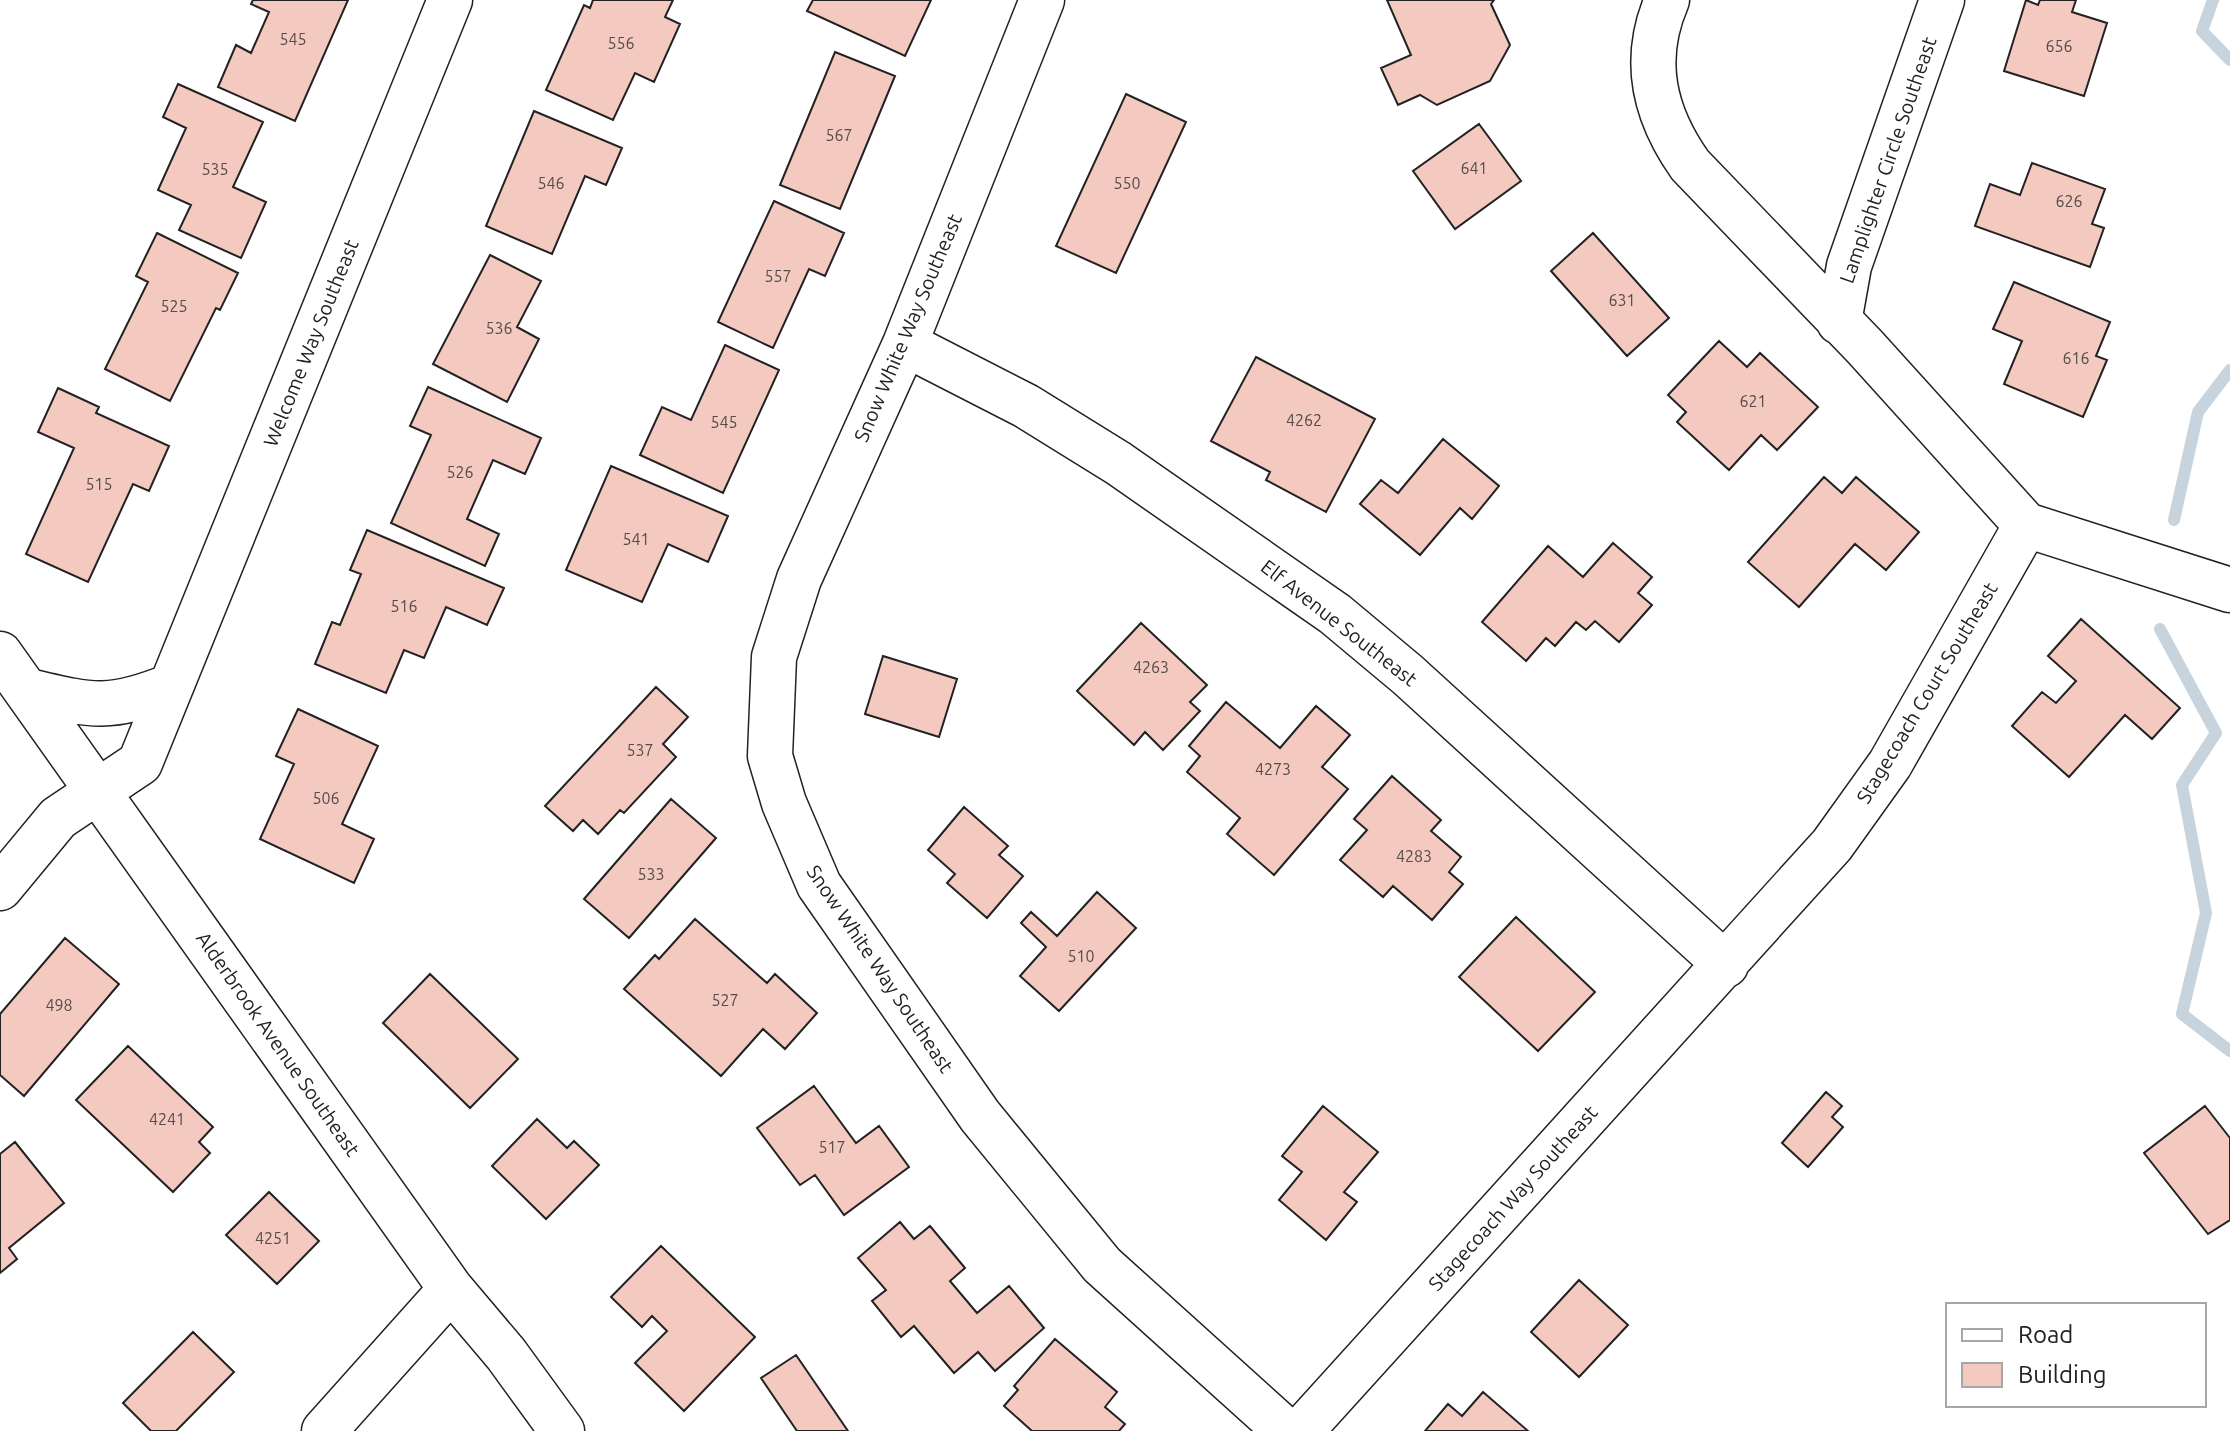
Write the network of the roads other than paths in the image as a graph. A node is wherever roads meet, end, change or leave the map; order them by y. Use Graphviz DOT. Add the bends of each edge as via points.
graph roads {
  1 [pos="450,0"];
  2 [pos="1042,0"];
  3 [pos="1667,0"];
  4 [pos="1942,0"];
  5 [pos="1839,322"];
  6 [pos="905,344"];
  7 [pos="2026,525"];
  8 [pos="2230,590"];
  9 [pos="0,654"];
  10 [pos="171,686"];
  11 [pos="29,691"];
  12 [pos="98,788"];
  13 [pos="0,888"];
  14 [pos="1726,965"];
  15 [pos="451,1289"];
  16 [pos="324,1431"];
  17 [pos="562,1431"];
  18 [pos="1286,1431"];
  19 [pos="1301,1431"];
  1 -- 10 [label="street, Welcome Way Southeast"];
  2 -- 6 [label="street, Snow White Way Southeast"];
  3 -- 5 [label="street, Lamplighter Circle Southeast" via="1659,19 1653,72 1669,135 1690,165"];
  4 -- 5 [label="street, Lamplighter Circle Southeast" via="1849,266"];
  5 -- 7 [label="street, Lamplighter Circle Southeast"];
  6 -- 14 [label="street, Elf Avenue Southeast" via="1026,406 1118,463 1335,614"];
  6 -- 18 [label="street, Snow White Way Southeast" via="799,579 774,657 770,756 784,803 819,885 980,1116 1052,1207 1102,1265"];
  7 -- 8 [label="street"];
  7 -- 14 [label="street, Stagecoach Court Southeast" via="1861,807"];
  9 -- 11 [label="street, Alderbrook Avenue Southeast"];
  10 -- 11 [label="street" via="130,703 99,705"];
  10 -- 12 [label="street, Welcome Way Southeast" via="140,763"];
  11 -- 12 [label="street, Alderbrook Avenue Southeast"];
  12 -- 13 [label="street, Welcome Way Southeast" via="58,818"];
  12 -- 15 [label="street, Alderbrook Avenue Southeast"];
  14 -- 19 [label="street, Stagecoach Way Southeast"];
  15 -- 16 [label="street"];
  15 -- 17 [label="street, Alderbrook Avenue Southeast"];
}
